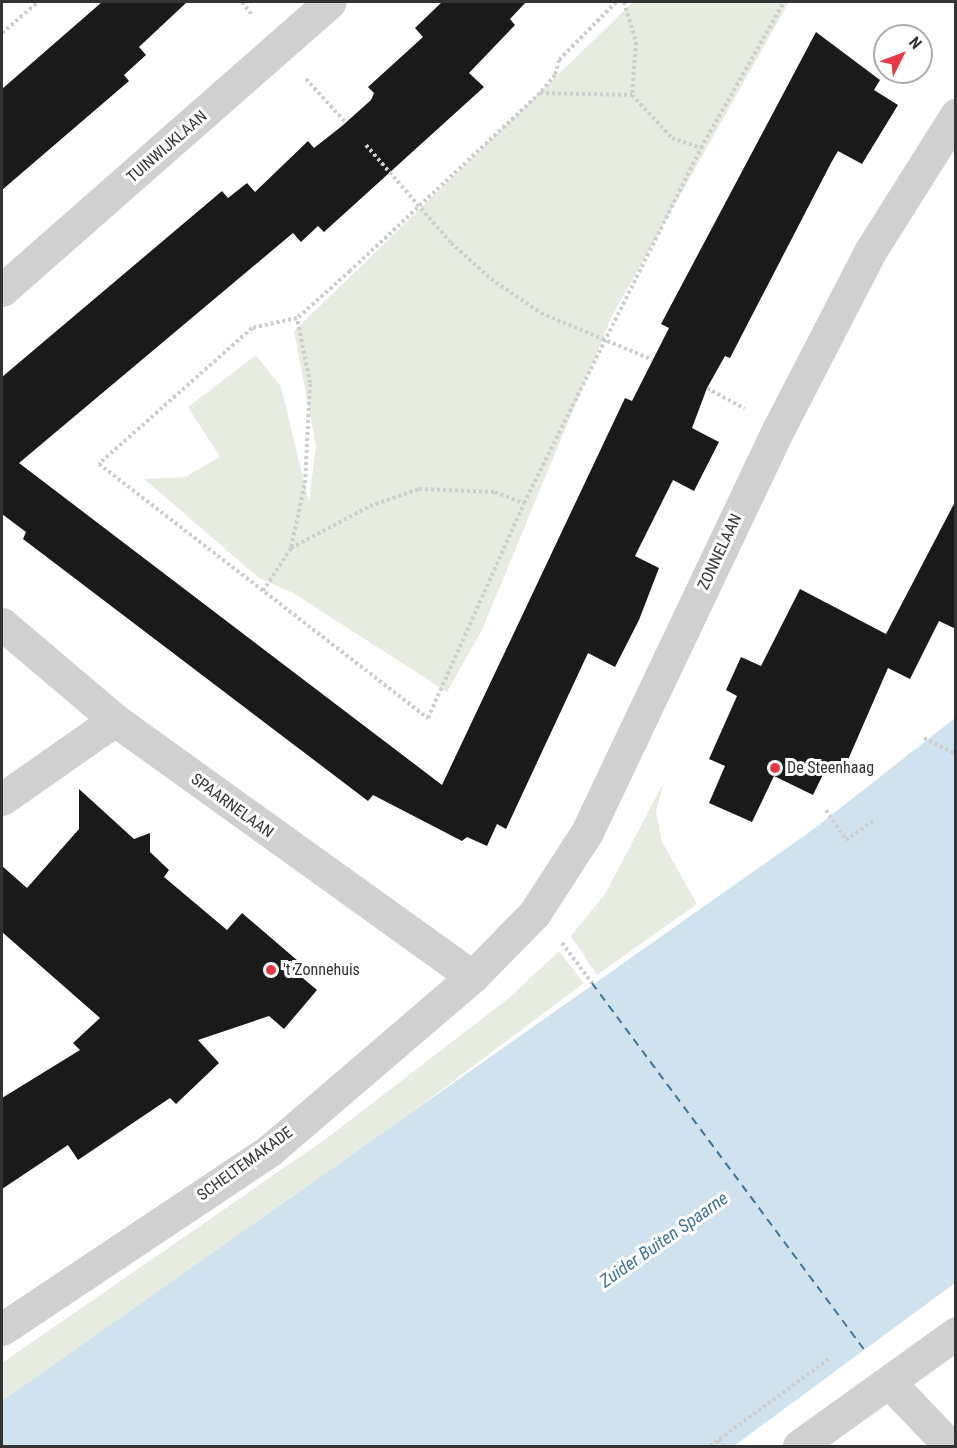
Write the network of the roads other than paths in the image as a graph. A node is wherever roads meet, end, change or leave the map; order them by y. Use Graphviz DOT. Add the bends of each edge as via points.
graph roads {
  1 [pos="330,2"];
  2 [pos="956,115"];
  3 [pos="2,290"];
  4 [pos="2,624"];
  5 [pos="115,720"];
  6 [pos="2,799"];
  7 [pos="472,977"];
  8 [pos="2,1329"];
  9 [pos="956,1334"];
  10 [pos="889,1382"];
  11 [pos="799,1446"];
  12 [pos="950,1446"];
  1 -- 3 [label="street, TUINWIJKLAAN"];
  2 -- 7 [label="street, ZONNELAAN" via="871,250 779,429 587,832 534,914"];
  4 -- 5 [label="street, SPAARNELAAN"];
  5 -- 6 [label="street"];
  5 -- 7 [label="street, SPAARNELAAN"];
  7 -- 8 [label="street, SCHELTEMAKADE" via="270,1149"];
  9 -- 10 [label="street"];
  10 -- 11 [label="street"];
  10 -- 12 [label="street"];
}
